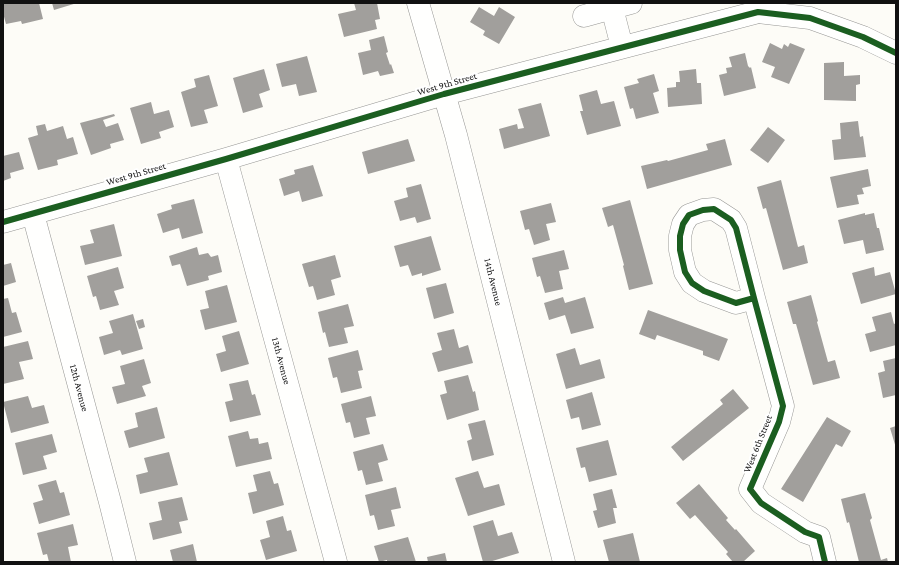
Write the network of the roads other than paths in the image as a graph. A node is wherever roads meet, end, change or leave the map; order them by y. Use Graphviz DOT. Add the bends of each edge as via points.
graph roads {
  1 [pos="418,3"];
  2 [pos="621,6"];
  3 [pos="584,16"];
  4 [pos="622,47"];
  5 [pos="896,53"];
  6 [pos="444,94"];
  7 [pos="226,159"];
  8 [pos="33,214"];
  9 [pos="3,222"];
  10 [pos="754,298"];
  11 [pos="124,562"];
  12 [pos="336,562"];
  13 [pos="564,562"];
  14 [pos="826,562"];
  1 -- 6 [label="street, 14th Avenue"];
  2 -- 3 [label="street"];
  2 -- 4 [label="street"];
  4 -- 5 [label="street, West 9th Street" via="758,12 810,18 863,37"];
  4 -- 6 [label="street, West 9th Street"];
  6 -- 7 [label="street, West 9th Street"];
  6 -- 13 [label="street, 14th Avenue"];
  7 -- 8 [label="street, West 9th Street"];
  7 -- 12 [label="street, 13th Avenue"];
  8 -- 9 [label="street, West 9th Street"];
  8 -- 11 [label="street, 12th Avenue"];
  10 -- 14 [label="street, West 6th Street" via="783,406 779,422 750,489 761,503 805,532 820,537"];
}
